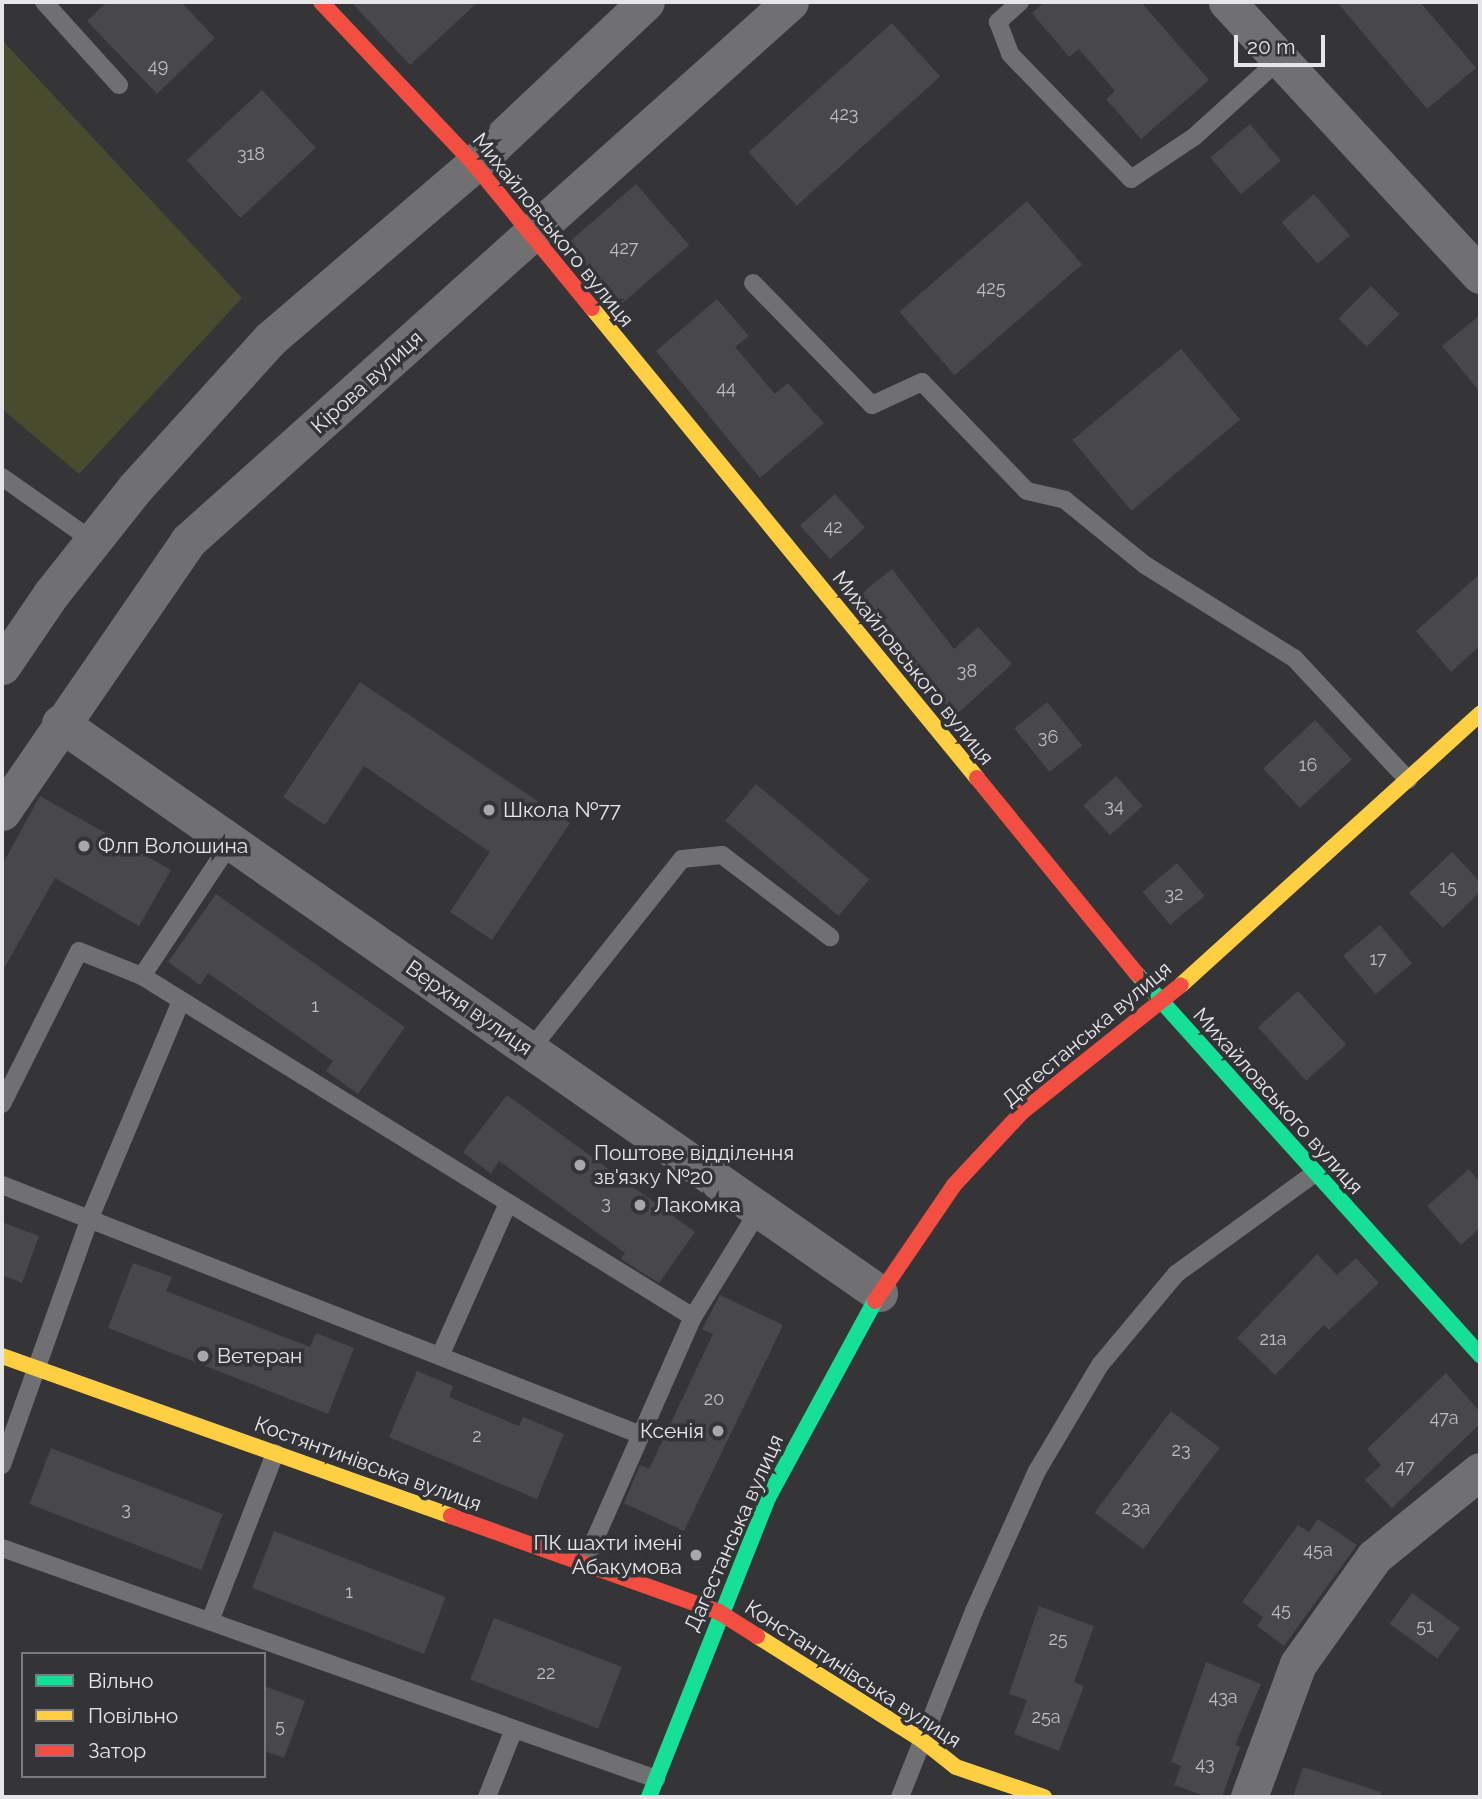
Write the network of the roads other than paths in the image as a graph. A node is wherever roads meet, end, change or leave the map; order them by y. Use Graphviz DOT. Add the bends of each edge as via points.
graph roads {
  1 [pos="44,2"];
  2 [pos="321,2"];
  3 [pos="646,2"];
  4 [pos="790,2"];
  5 [pos="1020,2"];
  6 [pos="1227,2"];
  7 [pos="1280,59"];
  8 [pos="119,85"];
  9 [pos="474,164"];
  10 [pos="532,236"];
  11 [pos="1480,275"];
  12 [pos="753,283"];
  13 [pos="2,477"];
  14 [pos="93,541"];
  15 [pos="2,666"];
  16 [pos="1480,714"];
  17 [pos="60,723"];
  18 [pos="1408,780"];
  19 [pos="2,812"];
  20 [pos="231,842"];
  21 [pos="830,937"];
  22 [pos="142,976"];
  23 [pos="181,1001"];
  24 [pos="1161,1003"];
  25 [pos="530,1050"];
  26 [pos="2,1104"];
  27 [pos="1315,1173"];
  28 [pos="2,1185"];
  29 [pos="508,1203"];
  30 [pos="759,1210"];
  31 [pos="89,1220"];
  32 [pos="879,1293"];
  33 [pos="693,1317"];
  34 [pos="1480,1355"];
  35 [pos="2,1356"];
  36 [pos="440,1356"];
  37 [pos="33,1367"];
  38 [pos="641,1434"];
  39 [pos="275,1453"];
  40 [pos="2,1465"];
  41 [pos="1480,1471"];
  42 [pos="2,1548"];
  43 [pos="584,1564"];
  44 [pos="719,1612"];
  45 [pos="209,1621"];
  46 [pos="514,1728"];
  47 [pos="922,1740"];
  48 [pos="656,1779"];
  49 [pos="487,1797"];
  50 [pos="649,1797"];
  51 [pos="900,1797"];
  52 [pos="1044,1797"];
  53 [pos="1249,1797"];
  1 -- 8 [label="lane"];
  2 -- 9 [label="street, Михайловського вулиця"];
  3 -- 9 [label="street"];
  4 -- 10 [label="street, Кірова вулиця"];
  5 -- 7 [label="lane" via="998,22 1010,54 1131,179 1194,137"];
  6 -- 7 [label="street"];
  7 -- 11 [label="street"];
  9 -- 10 [label="street, Михайловського вулиця"];
  9 -- 14 [label="street" via="270,339"];
  10 -- 17 [label="street, Кірова вулиця" via="188,541"];
  10 -- 24 [label="street, Михайловського вулиця"];
  12 -- 18 [label="lane" via="872,405 922,382 1027,491 1065,500 1145,565 1294,658"];
  13 -- 14 [label="lane"];
  14 -- 15 [label="street"];
  16 -- 18 [label="street, Дагестанська вулиця"];
  17 -- 19 [label="street, Кірова вулиця"];
  17 -- 20 [label="street, Верхня вулиця"];
  18 -- 24 [label="street, Дагестанська вулиця"];
  20 -- 22 [label="lane"];
  20 -- 25 [label="street, Верхня вулиця"];
  21 -- 25 [label="lane" via="722,855 682,859"];
  22 -- 23 [label="lane"];
  22 -- 26 [label="lane" via="79,951"];
  23 -- 29 [label="lane"];
  23 -- 31 [label="lane"];
  24 -- 27 [label="street, Михайловського вулиця"];
  24 -- 32 [label="street, Дагестанська вулиця" via="1022,1112 954,1185"];
  25 -- 30 [label="street, Верхня вулиця"];
  27 -- 34 [label="street, Михайловського вулиця"];
  27 -- 47 [label="lane" via="1176,1274 1100,1366 1037,1471"];
  28 -- 31 [label="lane"];
  29 -- 33 [label="lane"];
  29 -- 36 [label="lane"];
  30 -- 32 [label="street, Верхня вулиця"];
  30 -- 33 [label="lane"];
  31 -- 36 [label="lane"];
  31 -- 37 [label="lane"];
  32 -- 44 [label="street, Дагестанська вулиця" via="768,1499"];
  33 -- 38 [label="lane"];
  35 -- 37 [label="street, Костянтинівська вулиця"];
  36 -- 38 [label="lane"];
  37 -- 39 [label="street, Костянтинівська вулиця"];
  37 -- 40 [label="lane"];
  38 -- 43 [label="lane"];
  39 -- 43 [label="street, Костянтинівська вулиця"];
  39 -- 45 [label="lane"];
  41 -- 53 [label="street" via="1374,1557 1298,1664"];
  42 -- 45 [label="lane"];
  43 -- 44 [label="street, Костянтинівська вулиця"];
  44 -- 47 [label="street, Константинівська вулиця"];
  44 -- 48 [label="street, Дагестанська вулиця"];
  45 -- 46 [label="lane"];
  46 -- 48 [label="lane"];
  46 -- 49 [label="lane"];
  47 -- 51 [label="lane"];
  47 -- 52 [label="street, Константинівська вулиця" via="956,1767"];
  48 -- 50 [label="street, Дагестанська вулиця"];
}
